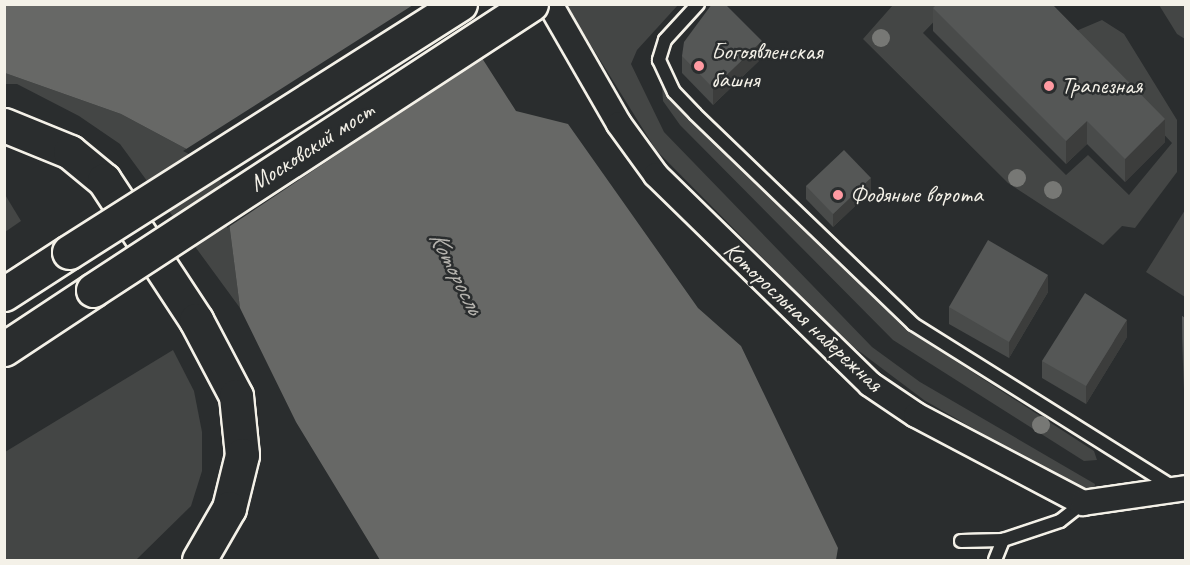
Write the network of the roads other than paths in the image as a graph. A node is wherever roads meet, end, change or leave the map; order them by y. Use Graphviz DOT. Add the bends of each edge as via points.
graph roads {
  1 [pos="460,4"];
  2 [pos="531,4"];
  3 [pos="550,4"];
  4 [pos="698,4"];
  5 [pos="4,125"];
  6 [pos="4,294"];
  7 [pos="4,349"];
  8 [pos="1181,489"];
  9 [pos="1083,503"];
  10 [pos="1003,540"];
  11 [pos="961,541"];
  12 [pos="199,561"];
  13 [pos="995,561"];
  1 -- 6 [label="main road, Московский мост, bridge"];
  2 -- 7 [label="main road, Московский мост, bridge"];
  3 -- 9 [label="street, Которосльная набережная" via="619,124 656,175 832,351 916,414"];
  4 -- 8 [label="lane" via="665,40 659,60 674,92 695,114 913,324"];
  5 -- 12 [label="main road" via="70,152 104,180 196,320 236,396 242,455 229,508"];
  8 -- 9 [label="street"];
  9 -- 10 [label="lane" via="1060,520"];
  10 -- 11 [label="lane"];
  10 -- 13 [label="lane"];
}
